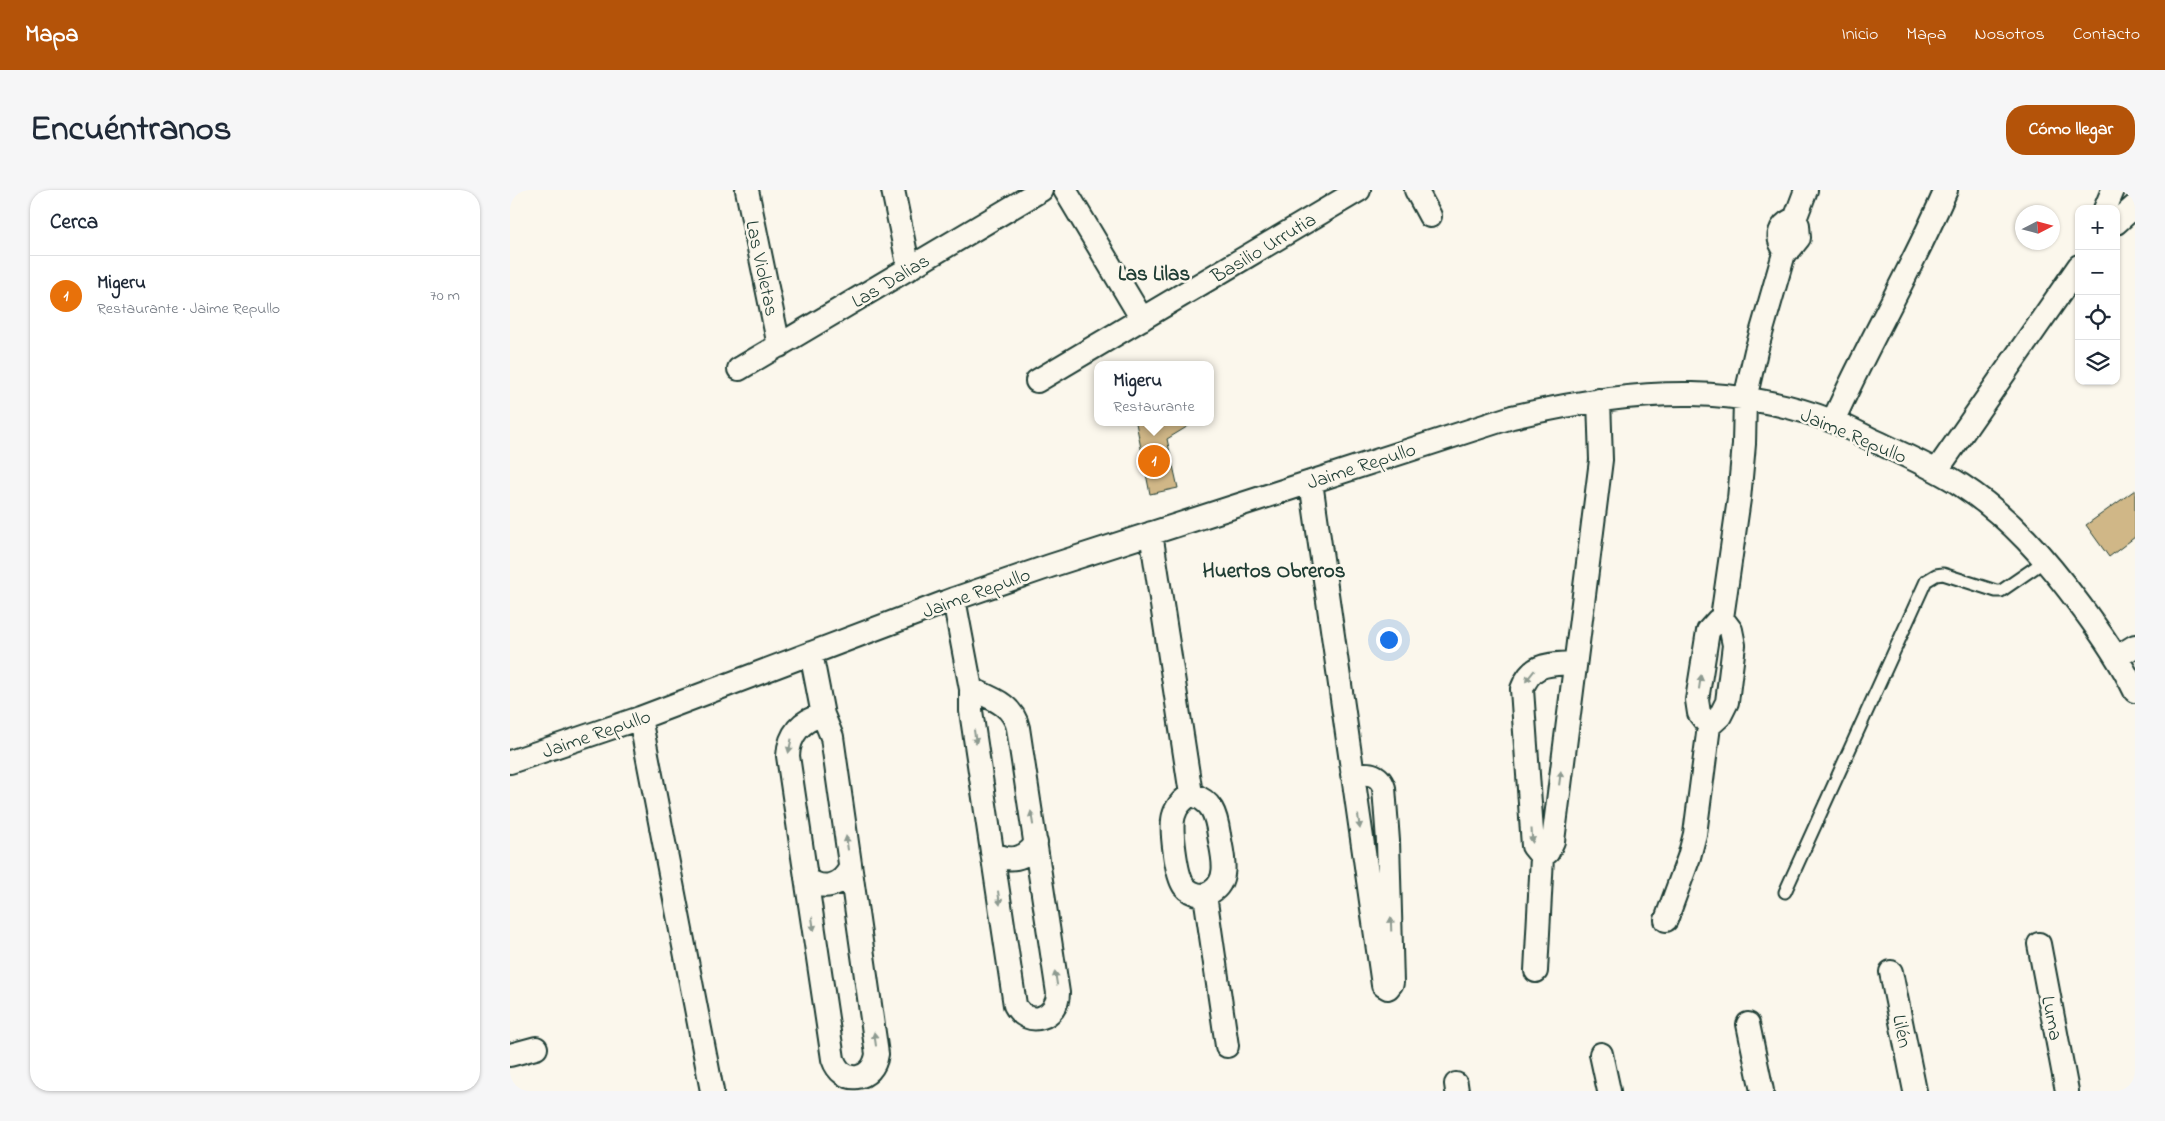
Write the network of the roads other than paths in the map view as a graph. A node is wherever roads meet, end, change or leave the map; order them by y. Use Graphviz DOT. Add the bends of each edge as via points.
graph roads {
  1 [pos="747,190"];
  2 [pos="892,190"];
  3 [pos="1041,190"];
  4 [pos="1065,190"];
  5 [pos="1359,190"];
  6 [pos="1416,190"];
  7 [pos="1806,190"];
  8 [pos="1946,190"];
  9 [pos="2113,190"];
  10 [pos="2107,205"];
  11 [pos="2135,206"];
  12 [pos="1430,216"];
  13 [pos="2120,219"];
  14 [pos="909,269"];
  15 [pos="2075,272"];
  16 [pos="1142,319"];
  17 [pos="779,346"];
  18 [pos="739,369"];
  19 [pos="1037,381"];
  20 [pos="1599,400"];
  21 [pos="1746,400"];
  22 [pos="1832,421"];
  23 [pos="1937,470"];
  24 [pos="1311,482"];
  25 [pos="1152,533"];
  26 [pos="2046,560"];
  27 [pos="954,599"];
  28 [pos="1722,618"];
  29 [pos="2126,652"];
  30 [pos="811,653"];
  31 [pos="1574,663"];
  32 [pos="971,689"];
  33 [pos="2135,691"];
  34 [pos="823,716"];
  35 [pos="640,718"];
  36 [pos="1709,726"];
  37 [pos="510,762"];
  38 [pos="1352,774"];
  39 [pos="1191,794"];
  40 [pos="1036,843"];
  41 [pos="992,852"];
  42 [pos="1542,857"];
  43 [pos="850,868"];
  44 [pos="806,878"];
  45 [pos="1785,892"];
  46 [pos="1205,895"];
  47 [pos="1666,920"];
  48 [pos="2039,944"];
  49 [pos="1536,971"];
  50 [pos="1891,972"];
  51 [pos="1748,1024"];
  52 [pos="1227,1046"];
  53 [pos="536,1048"];
  54 [pos="510,1054"];
  55 [pos="1601,1054"];
  56 [pos="712,1091"];
  57 [pos="1609,1091"];
  58 [pos="1762,1091"];
  59 [pos="1915,1091"];
  60 [pos="2068,1091"];
  1 -- 17 [label="street, Las Violetas"];
  2 -- 14 [label="street"];
  3 -- 14 [label="street, Las Dalias"];
  4 -- 16 [label="street"];
  5 -- 16 [label="street, Basilio Urrutia"];
  6 -- 12 [label="street"];
  7 -- 21 [label="street" via="1795,219 1783,225 1780,231 1781,245 1785,250 1756,351"];
  8 -- 22 [label="street"];
  9 -- 10 [label="street"];
  11 -- 13 [label="street"];
  14 -- 17 [label="street, Las Dalias"];
  15 -- 23 [label="street"];
  16 -- 19 [label="street, Basilio Urrutia"];
  17 -- 18 [label="street, Las Dalias"];
  20 -- 21 [label="street, Jaime Repullo" via="1693,394"];
  20 -- 24 [label="street, Jaime Repullo" via="1512,417"];
  20 -- 31 [label="street" via="1601,460"];
  21 -- 22 [label="street, Jaime Repullo"];
  21 -- 28 [label="street" via="1739,499"];
  22 -- 23 [label="street, Jaime Repullo"];
  23 -- 26 [label="street, Jaime Repullo" via="2008,520"];
  24 -- 25 [label="street, Jaime Repullo"];
  24 -- 38 [label="street"];
  25 -- 27 [label="street, Jaime Repullo"];
  25 -- 39 [label="street"];
  26 -- 29 [label="street, Jaime Repullo"];
  26 -- 45 [label="lane" via="2001,591 1943,574 1926,581"];
  27 -- 30 [label="street, Jaime Repullo"];
  27 -- 32 [label="street"];
  28 -- 36 [label="street" via="1731,630 1734,645 1727,702 1720,716"];
  36 -- 28 [label="street, one-way" via="1699,714 1697,700 1708,631"];
  29 -- 33 [label="street, Jaime Repullo"];
  30 -- 34 [label="street"];
  30 -- 35 [label="street, Jaime Repullo"];
  42 -- 31 [label="street, one-way" via="1553,842"];
  31 -- 42 [label="street, one-way" via="1535,669 1522,689 1533,846"];
  40 -- 32 [label="street, one-way" via="1017,721 1001,702"];
  32 -- 41 [label="street, one-way" via="971,711"];
  43 -- 34 [label="street, one-way" via="832,738"];
  34 -- 44 [label="street, one-way" via="813,718 796,730 788,747"];
  35 -- 37 [label="street, Jaime Repullo"];
  35 -- 56 [label="street"];
  36 -- 47 [label="street" via="1695,834"];
  38 -- 38 [label="street, one-way" via="1383,985 1388,988 1392,983 1384,788 1373,774"];
  39 -- 46 [label="street" via="1206,802 1216,817 1224,867 1220,883"];
  39 -- 46 [label="street" via="1173,816 1178,873 1188,890"];
  40 -- 41 [label="street" via="1025,856 1017,859 1008,860"];
  41 -- 40 [label="street, one-way" via="1015,1005 1023,1016 1040,1019 1053,1011 1058,993"];
  42 -- 49 [label="street"];
  43 -- 44 [label="street" via="846,876 832,886 813,884"];
  44 -- 43 [label="street, one-way" via="835,1067 849,1077 858,1077 873,1068 877,1054"];
  46 -- 52 [label="street"];
  48 -- 60 [label="street, Luma"];
  50 -- 59 [label="street, Lilén"];
  51 -- 58 [label="street"];
  53 -- 54 [label="street"];
  55 -- 57 [label="street"];
}
